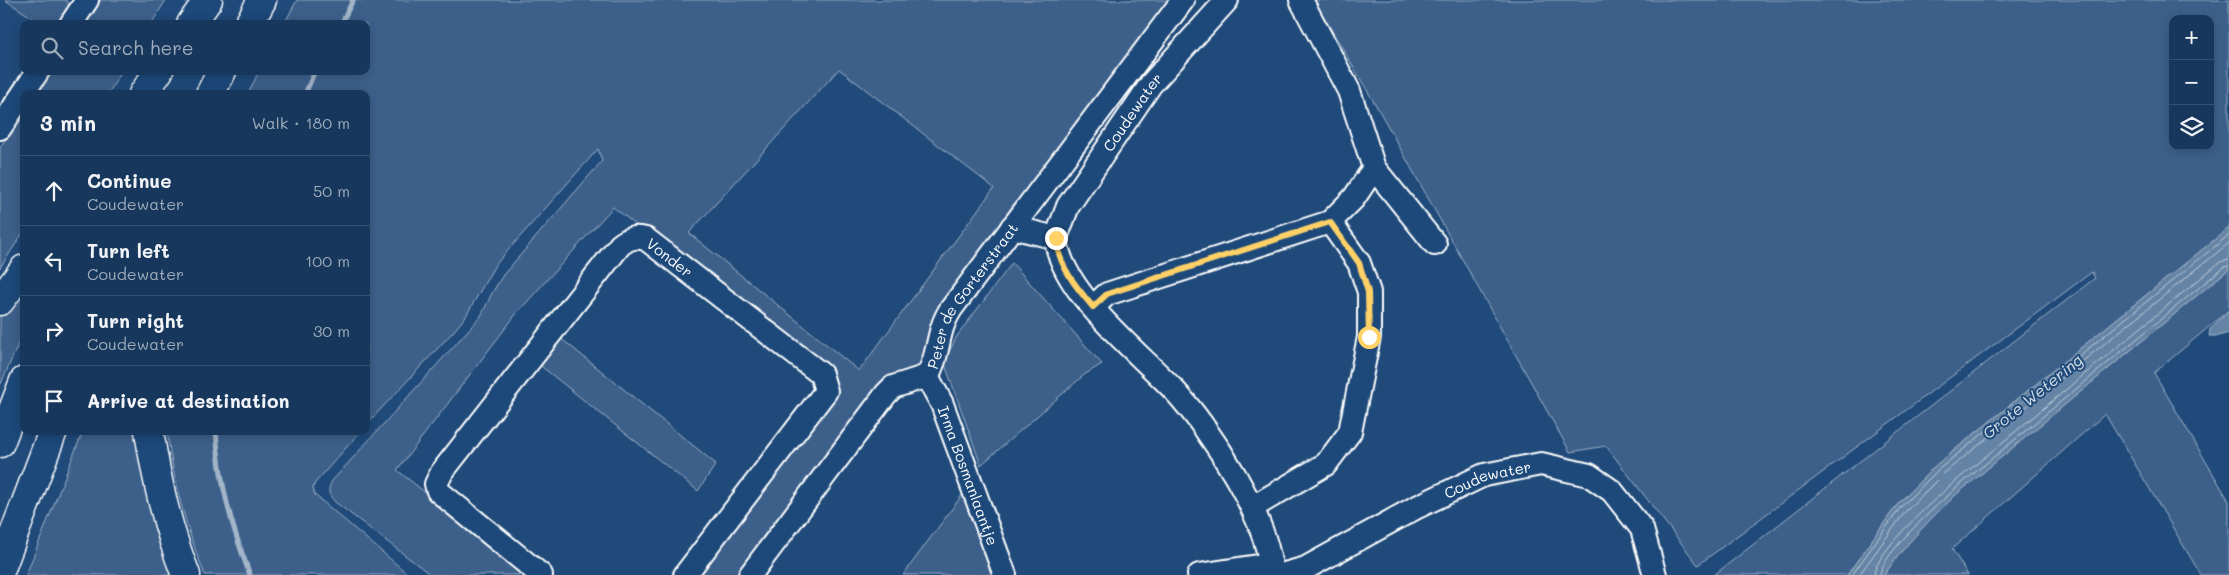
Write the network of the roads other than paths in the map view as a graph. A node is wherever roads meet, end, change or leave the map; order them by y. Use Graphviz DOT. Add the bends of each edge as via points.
graph roads {
  1 [pos="87,0"];
  2 [pos="209,0"];
  3 [pos="262,0"];
  4 [pos="1183,0"];
  5 [pos="1227,0"];
  6 [pos="1301,0"];
  7 [pos="74,20"];
  8 [pos="194,20"];
  9 [pos="199,20"];
  10 [pos="251,20"];
  11 [pos="35,75"];
  12 [pos="156,75"];
  13 [pos="171,75"];
  14 [pos="25,90"];
  15 [pos="146,90"];
  16 [pos="163,90"];
  17 [pos="20,98"];
  18 [pos="0,128"];
  19 [pos="1374,168"];
  20 [pos="1330,222"];
  21 [pos="1012,227"];
  22 [pos="1056,238"];
  23 [pos="1435,244"];
  24 [pos="20,274"];
  25 [pos="0,300"];
  26 [pos="1093,307"];
  27 [pos="927,376"];
  28 [pos="20,391"];
  29 [pos="51,435"];
  30 [pos="150,435"];
  31 [pos="0,443"];
  32 [pos="1253,506"];
  33 [pos="0,571"];
  34 [pos="1274,571"];
  35 [pos="186,575"];
  36 [pos="541,575"];
  37 [pos="686,575"];
  38 [pos="750,575"];
  39 [pos="1005,575"];
  40 [pos="1199,575"];
  41 [pos="1655,575"];
  1 -- 7 [label="street"];
  2 -- 8 [label="highway"];
  2 -- 9 [label="highway"];
  3 -- 10 [label="highway"];
  4 -- 21 [label="street, Peter de Gorterstraat"];
  5 -- 22 [label="street, Coudewater" via="1152,84 1068,206"];
  6 -- 19 [label="street" via="1349,91"];
  11 -- 14 [label="street"];
  12 -- 15 [label="highway"];
  13 -- 16 [label="highway"];
  17 -- 18 [label="street"];
  19 -- 20 [label="street" via="1354,198"];
  19 -- 23 [label="street"];
  20 -- 26 [label="street" via="1107,294"];
  20 -- 32 [label="street" via="1359,263 1368,292 1369,337 1350,432 1326,464"];
  21 -- 22 [label="street"];
  21 -- 27 [label="street, Peter de Gorterstraat" via="945,318"];
  22 -- 26 [label="street" via="1056,248 1072,283"];
  24 -- 25 [label="highway"];
  26 -- 32 [label="street" via="1174,390 1212,440"];
  27 -- 38 [label="street, Peter de Gorterstraat" via="893,387 886,394"];
  27 -- 39 [label="street, Irma Bosmanlaantje" via="942,404"];
  28 -- 31 [label="highway"];
  29 -- 33 [label="highway"];
  30 -- 35 [label="highway" via="170,537"];
  32 -- 34 [label="street"];
  34 -- 40 [label="street, Coudewater"];
  34 -- 41 [label="street, Coudewater" via="1306,568 1414,508 1484,475 1541,464 1589,475 1612,491 1642,529"];
  36 -- 37 [label="street, Vonder" via="438,492 436,484 442,472 620,245 638,237 646,239 821,374 826,391"];
}
